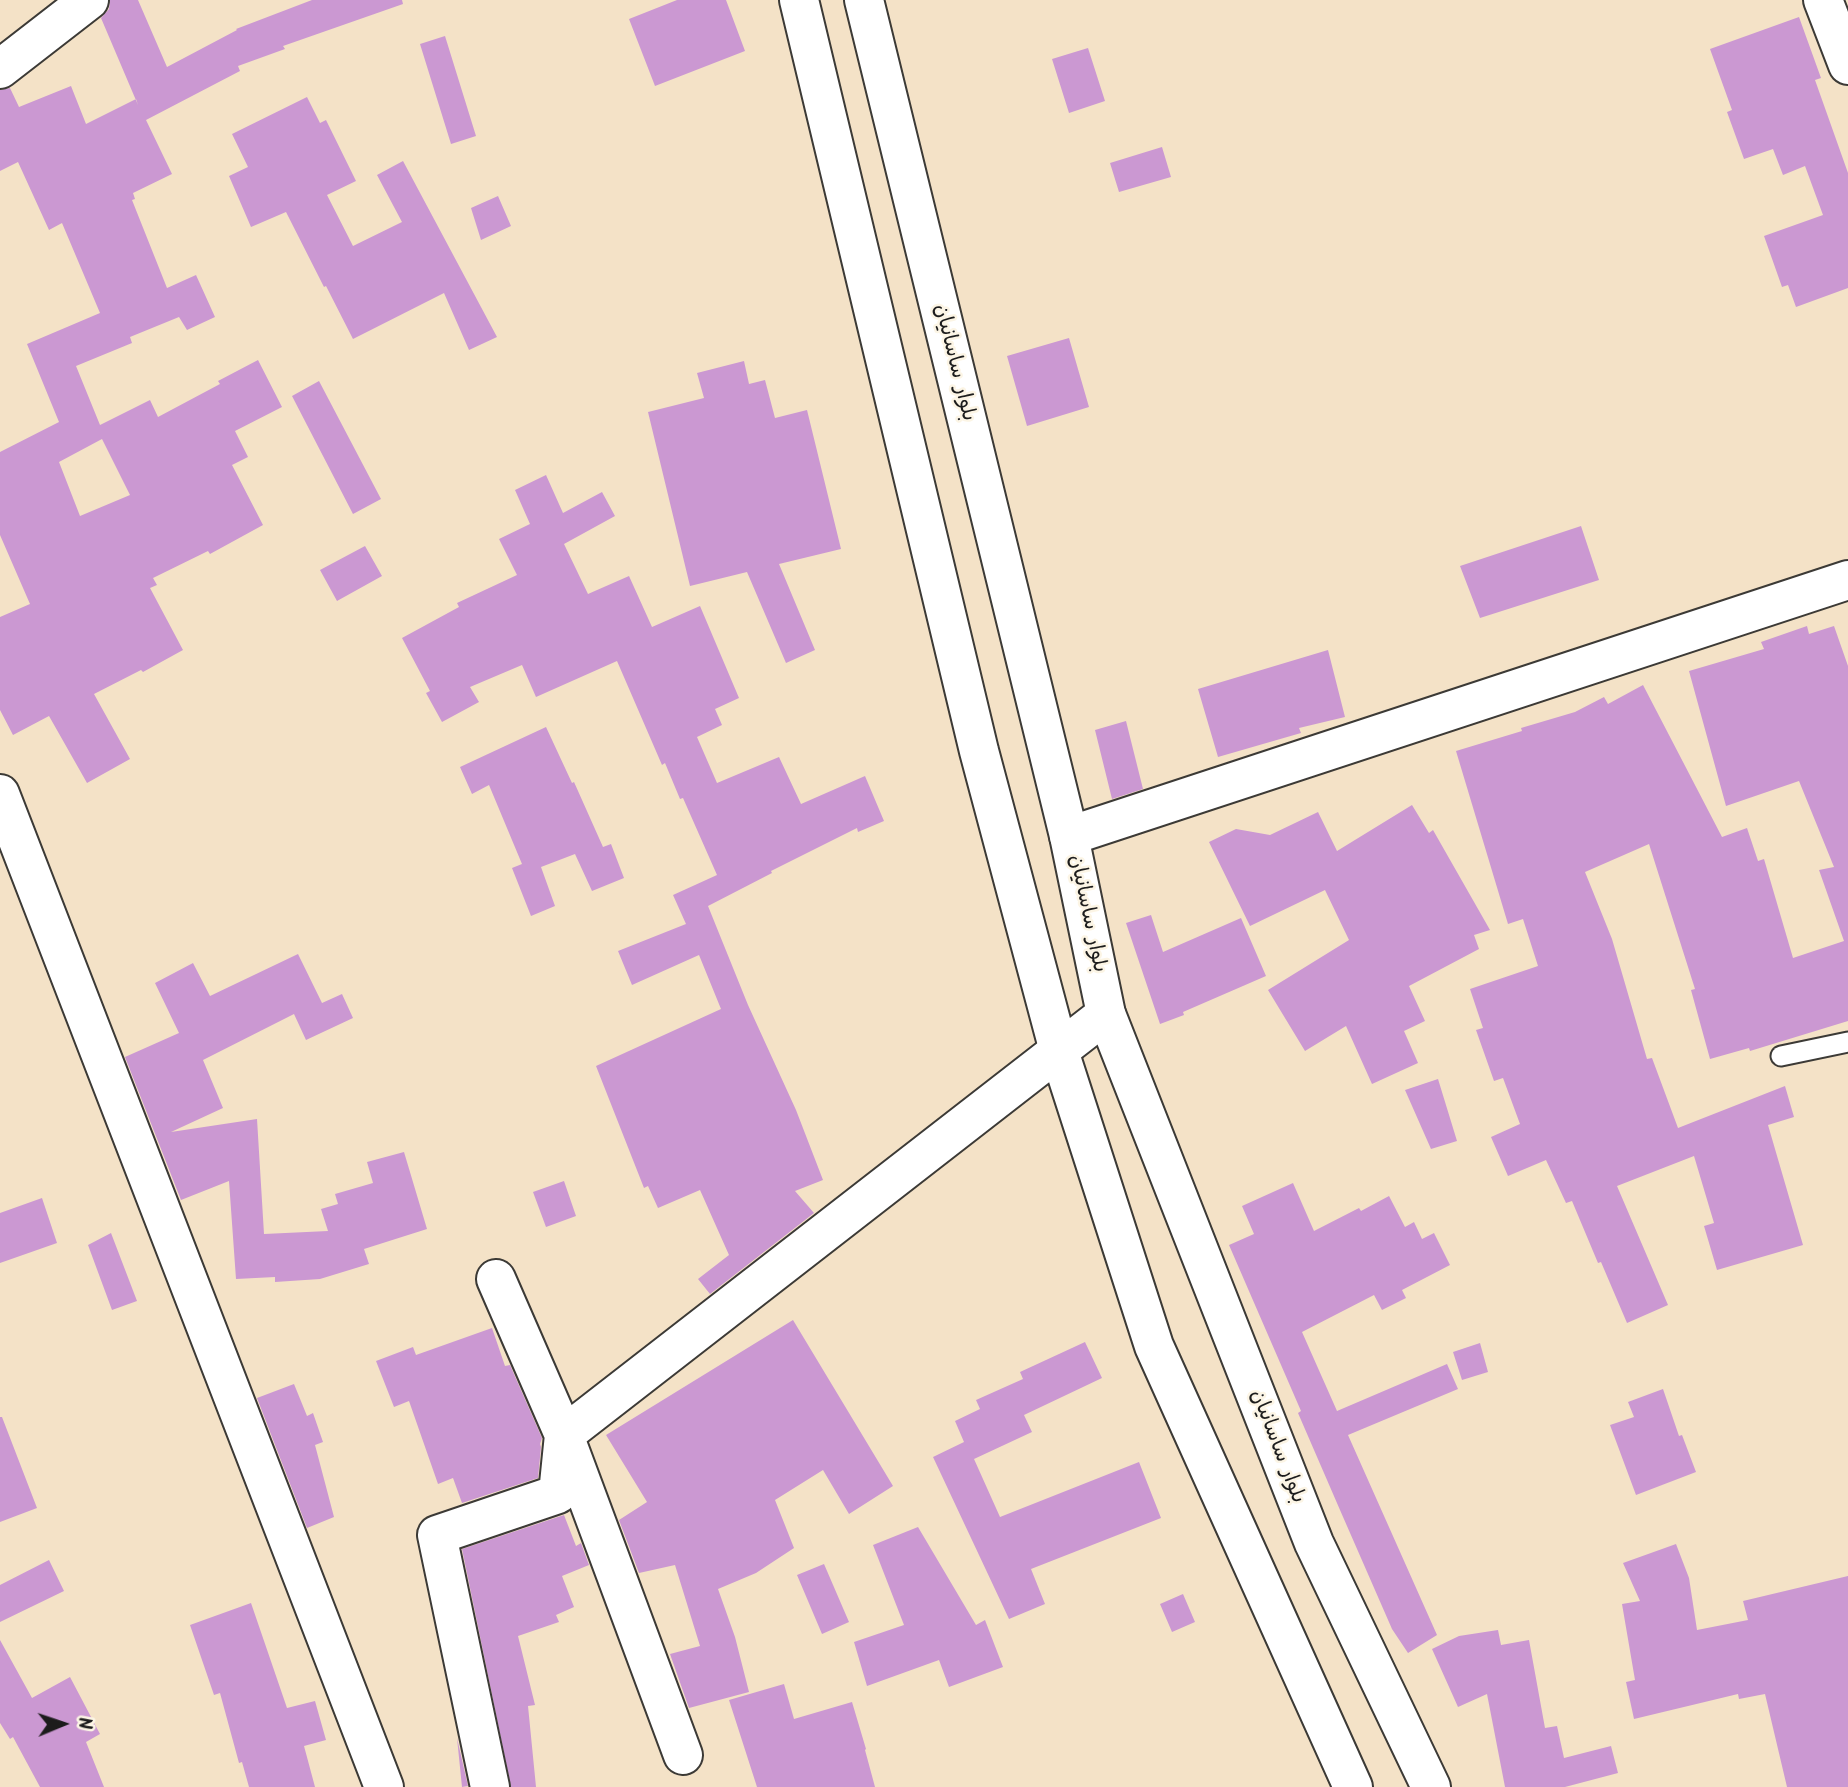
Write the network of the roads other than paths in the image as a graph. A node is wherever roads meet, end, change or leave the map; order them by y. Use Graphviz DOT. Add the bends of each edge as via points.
graph roads {
  1 [pos="89,0"];
  2 [pos="799,0"];
  3 [pos="864,0"];
  4 [pos="1823,0"];
  5 [pos="1848,65"];
  6 [pos="0,69"];
  7 [pos="1848,580"];
  8 [pos="0,794"];
  9 [pos="1069,836"];
  10 [pos="1106,1014"];
  11 [pos="1848,1042"];
  12 [pos="1059,1051"];
  13 [pos="1781,1056"];
  14 [pos="496,1279"];
  15 [pos="564,1435"];
  16 [pos="682,1755"];
  17 [pos="384,1787"];
  18 [pos="490,1787"];
  19 [pos="1353,1787"];
  20 [pos="1432,1787"];
  1 -- 6 [label="main road"];
  2 -- 12 [label="main road" via="979,751"];
  3 -- 9 [label="main road, بلوار ساسانیان"];
  4 -- 5 [label="main road"];
  7 -- 9 [label="main road"];
  8 -- 17 [label="main road"];
  9 -- 10 [label="main road, بلوار ساسانیان"];
  10 -- 12 [label="main road"];
  10 -- 20 [label="main road, بلوار ساسانیان" via="1314,1543"];
  11 -- 13 [label="lane"];
  12 -- 15 [label="main road"];
  12 -- 19 [label="main road" via="1154,1346"];
  14 -- 15 [label="main road"];
  15 -- 16 [label="main road"];
  15 -- 18 [label="main road" via="558,1494 437,1535"];
}
